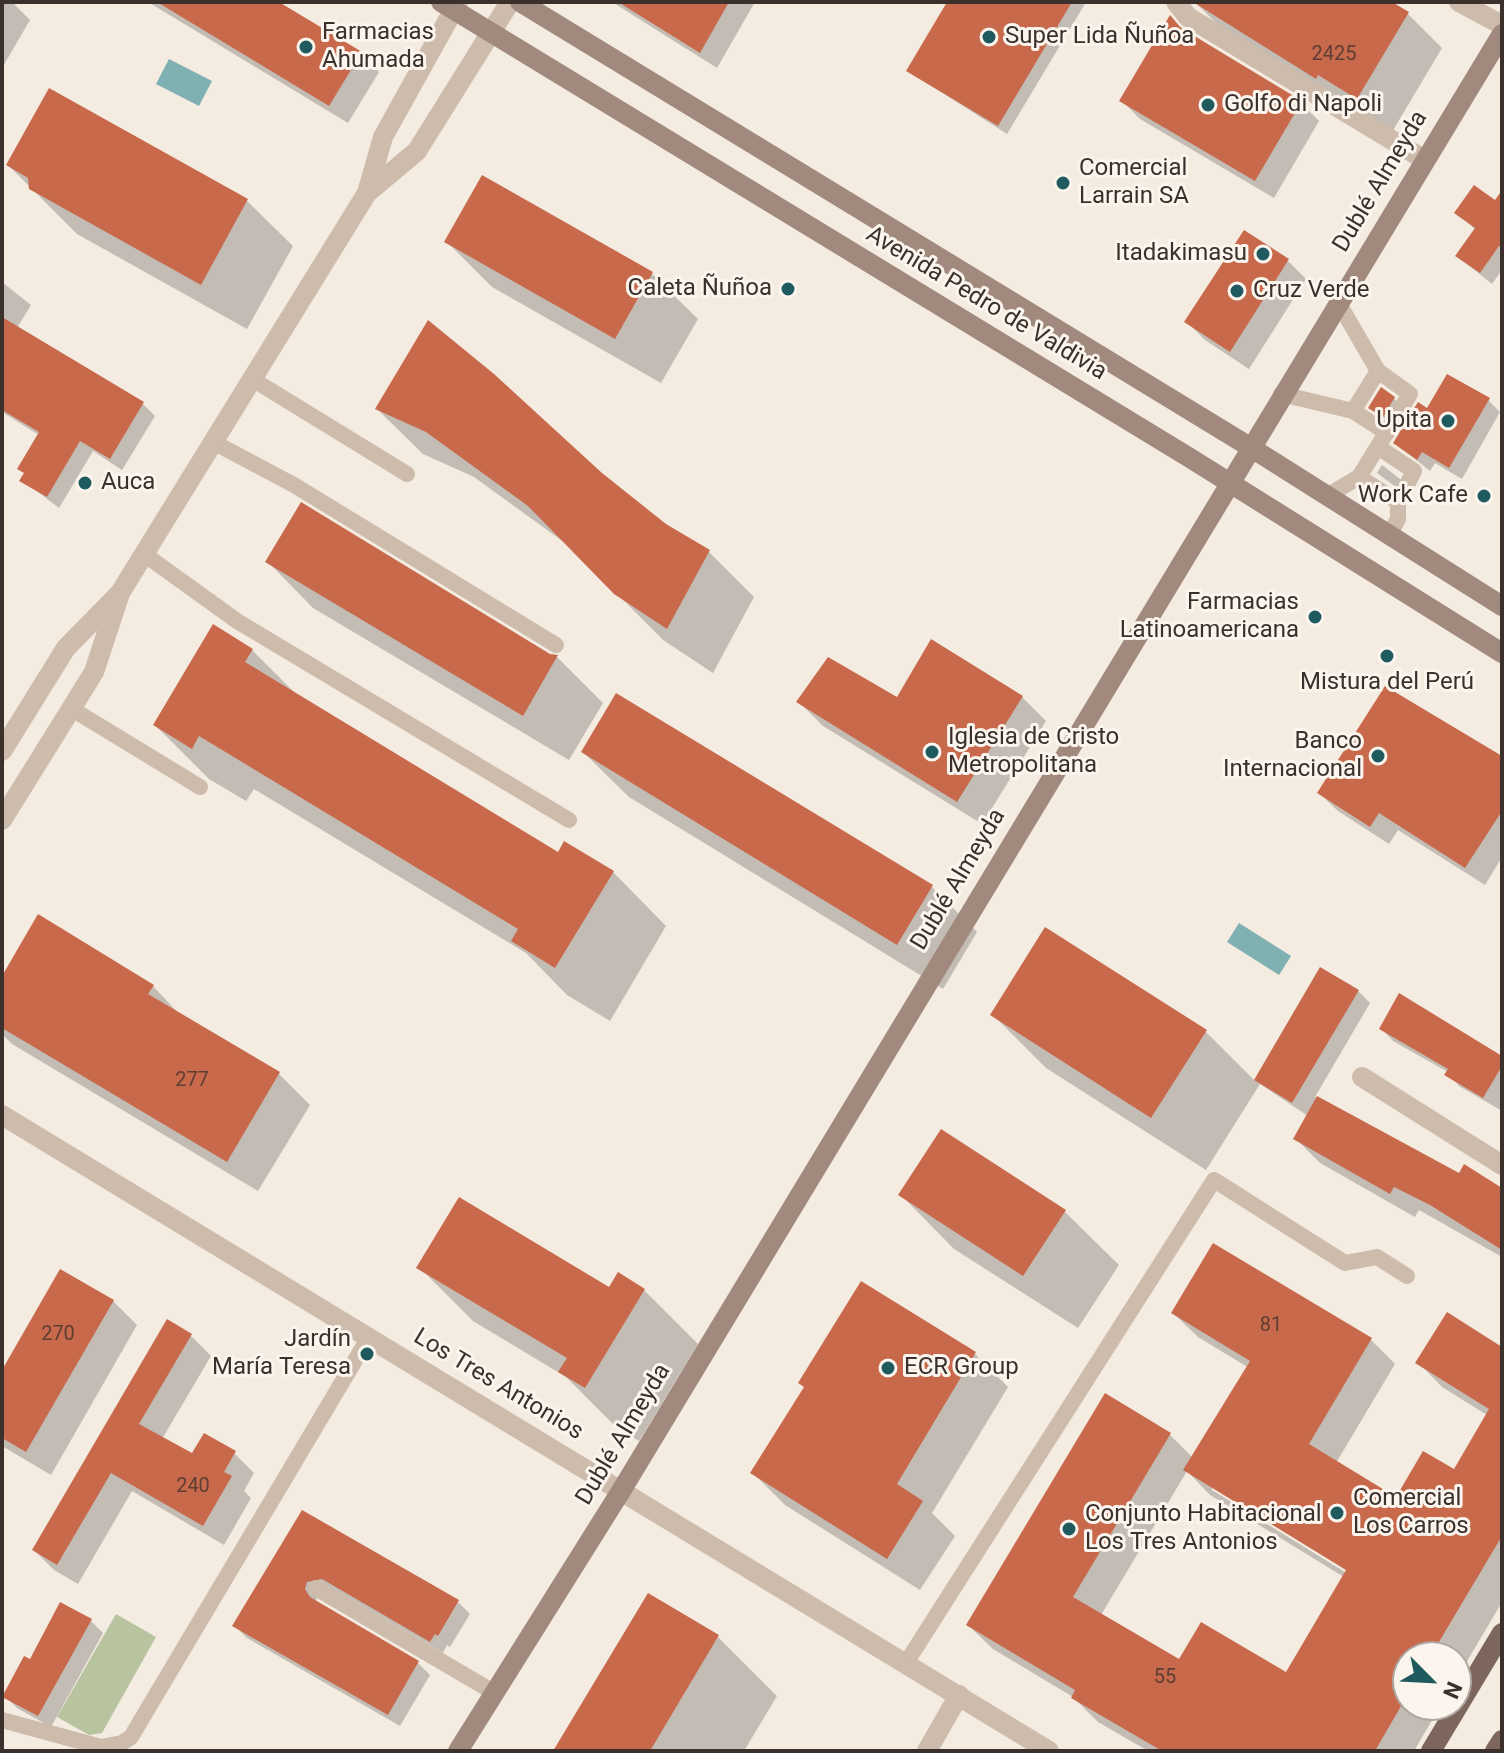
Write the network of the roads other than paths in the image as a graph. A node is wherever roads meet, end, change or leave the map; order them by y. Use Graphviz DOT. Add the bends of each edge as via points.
graph roads {
  1 [pos="510,2"];
  2 [pos="520,2"];
  3 [pos="1176,2"];
  4 [pos="1459,2"];
  5 [pos="451,4"];
  6 [pos="1502,25"];
  7 [pos="491,33"];
  8 [pos="1502,34"];
  9 [pos="1425,160"];
  10 [pos="367,193"];
  11 [pos="1338,302"];
  12 [pos="1378,371"];
  13 [pos="252,379"];
  14 [pos="1281,394"];
  15 [pos="1353,411"];
  16 [pos="1383,440"];
  17 [pos="213,442"];
  18 [pos="1250,447"];
  19 [pos="407,474"];
  20 [pos="1359,477"];
  21 [pos="1229,482"];
  22 [pos="1327,496"];
  23 [pos="1398,502"];
  24 [pos="1389,535"];
  25 [pos="144,554"];
  26 [pos="120,593"];
  27 [pos="1502,606"];
  28 [pos="556,645"];
  29 [pos="1502,653"];
  30 [pos="72,709"];
  31 [pos="2,751"];
  32 [pos="200,787"];
  33 [pos="2,820"];
  34 [pos="569,820"];
  35 [pos="1362,1077"];
  36 [pos="2,1115"];
  37 [pos="1502,1165"];
  38 [pos="1407,1276"];
  39 [pos="369,1337"];
  40 [pos="621,1491"];
  41 [pos="316,1588"];
  42 [pos="1502,1633"];
  43 [pos="906,1663"];
  44 [pos="495,1693"];
  45 [pos="959,1695"];
  46 [pos="2,1720"];
  47 [pos="1502,1740"];
  48 [pos="458,1751"];
  49 [pos="927,1751"];
  50 [pos="1049,1751"];
  51 [pos="1431,1751"];
  52 [pos="1495,1751"];
  1 -- 7 [label="street"];
  2 -- 18 [label="main road, Avenida Pedro de Valdivia"];
  3 -- 9 [label="street" via="1188,17"];
  4 -- 6 [label="street"];
  5 -- 7 [label="main road, Avenida Pedro de Valdivia"];
  5 -- 10 [label="street" via="383,137"];
  7 -- 10 [label="street" via="417,151"];
  7 -- 21 [label="main road, Avenida Pedro de Valdivia"];
  8 -- 9 [label="main road, Dublé Almeyda"];
  9 -- 11 [label="main road, Dublé Almeyda"];
  10 -- 13 [label="street"];
  11 -- 12 [label="lane"];
  11 -- 14 [label="main road, Dublé Almeyda"];
  12 -- 15 [label="lane"];
  12 -- 16 [label="lane" via="1410,394"];
  13 -- 17 [label="street"];
  13 -- 19 [label="lane"];
  14 -- 15 [label="lane"];
  14 -- 18 [label="main road, Dublé Almeyda"];
  15 -- 16 [label="lane"];
  16 -- 20 [label="lane"];
  16 -- 23 [label="lane" via="1414,471"];
  17 -- 25 [label="street"];
  17 -- 28 [label="lane" via="294,485"];
  18 -- 21 [label="main road, Dublé Almeyda"];
  18 -- 22 [label="main road, Avenida Pedro de Valdivia"];
  20 -- 22 [label="lane"];
  20 -- 23 [label="lane"];
  21 -- 29 [label="main road, Avenida Pedro de Valdivia"];
  21 -- 40 [label="main road, Dublé Almeyda"];
  22 -- 24 [label="main road, Avenida Pedro de Valdivia"];
  23 -- 24 [label="lane" via="1398,519"];
  24 -- 27 [label="main road, Avenida Pedro de Valdivia"];
  25 -- 26 [label="street"];
  25 -- 34 [label="lane" via="237,621"];
  26 -- 30 [label="street" via="94,672"];
  26 -- 31 [label="street" via="66,648"];
  30 -- 32 [label="lane"];
  30 -- 33 [label="street"];
  35 -- 37 [label="street"];
  36 -- 39 [label="street, Los Tres Antonios"];
  38 -- 43 [label="lane" via="1377,1257 1345,1263 1214,1180"];
  39 -- 40 [label="street, Los Tres Antonios"];
  39 -- 46 [label="lane" via="131,1737 101,1747"];
  40 -- 43 [label="street, Los Tres Antonios"];
  40 -- 44 [label="main road, Dublé Almeyda"];
  41 -- 44 [label="lane"];
  42 -- 51 [label="main road"];
  43 -- 45 [label="street, Los Tres Antonios"];
  44 -- 48 [label="main road, Dublé Almeyda"];
  45 -- 49 [label="street"];
  45 -- 50 [label="street, Los Tres Antonios"];
  47 -- 52 [label="main road"];
}
